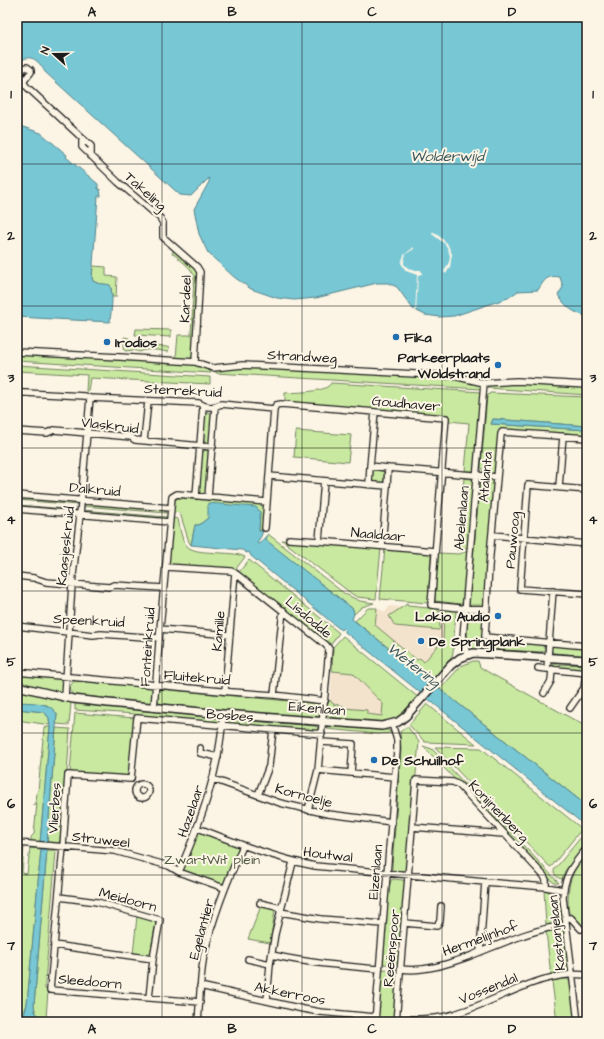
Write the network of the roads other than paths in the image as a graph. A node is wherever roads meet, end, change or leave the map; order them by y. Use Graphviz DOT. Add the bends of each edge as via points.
graph roads {
  1 [pos="23,82"];
  2 [pos="174,248"];
  3 [pos="17,352"];
  4 [pos="195,362"];
  5 [pos="484,383"];
  6 [pos="587,384"];
  7 [pos="22,393"];
  8 [pos="90,398"];
  9 [pos="148,400"];
  10 [pos="203,406"];
  11 [pos="215,407"];
  12 [pos="274,409"];
  13 [pos="374,412"];
  14 [pos="17,431"];
  15 [pos="87,434"];
  16 [pos="563,436"];
  17 [pos="587,438"];
  18 [pos="144,441"];
  19 [pos="200,446"];
  20 [pos="213,447"];
  21 [pos="370,466"];
  22 [pos="388,468"];
  23 [pos="442,473"];
  24 [pos="269,476"];
  25 [pos="477,476"];
  26 [pos="497,477"];
  27 [pos="324,481"];
  28 [pos="369,485"];
  29 [pos="387,486"];
  30 [pos="559,488"];
  31 [pos="587,490"];
  32 [pos="17,495"];
  33 [pos="196,496"];
  34 [pos="208,497"];
  35 [pos="81,500"];
  36 [pos="267,502"];
  37 [pos="171,508"];
  38 [pos="17,509"];
  39 [pos="80,515"];
  40 [pos="170,522"];
  41 [pos="265,528"];
  42 [pos="493,535"];
  43 [pos="525,537"];
  44 [pos="289,539"];
  45 [pos="319,541"];
  46 [pos="587,544"];
  47 [pos="382,546"];
  48 [pos="435,551"];
  49 [pos="166,567"];
  50 [pos="235,573"];
  51 [pos="17,576"];
  52 [pos="72,584"];
  53 [pos="163,588"];
  54 [pos="553,591"];
  55 [pos="587,594"];
  56 [pos="466,608"];
  57 [pos="487,609"];
  58 [pos="283,610"];
  59 [pos="17,626"];
  60 [pos="160,630"];
  61 [pos="70,633"];
  62 [pos="230,635"];
  63 [pos="159,638"];
  64 [pos="549,643"];
  65 [pos="587,646"];
  66 [pos="467,655"];
  67 [pos="548,658"];
  68 [pos="587,660"];
  69 [pos="538,668"];
  70 [pos="550,669"];
  71 [pos="17,672"];
  72 [pos="586,673"];
  73 [pos="66,678"];
  74 [pos="155,685"];
  75 [pos="17,686"];
  76 [pos="225,691"];
  77 [pos="544,694"];
  78 [pos="274,695"];
  79 [pos="65,697"];
  80 [pos="325,701"];
  81 [pos="154,708"];
  82 [pos="570,708"];
  83 [pos="223,714"];
  84 [pos="323,722"];
  85 [pos="392,724"];
  86 [pos="222,726"];
  87 [pos="273,730"];
  88 [pos="322,734"];
  89 [pos="321,742"];
  90 [pos="200,748"];
  91 [pos="218,757"];
  92 [pos="318,770"];
  93 [pos="351,773"];
  94 [pos="395,777"];
  95 [pos="131,779"];
  96 [pos="213,779"];
  97 [pos="137,785"];
  98 [pos="258,794"];
  99 [pos="308,810"];
  100 [pos="392,822"];
  101 [pos="412,827"];
  102 [pos="198,828"];
  103 [pos="504,834"];
  104 [pos="17,843"];
  105 [pos="243,846"];
  106 [pos="63,847"];
  107 [pos="587,848"];
  108 [pos="293,862"];
  109 [pos="179,872"];
  110 [pos="387,874"];
  111 [pos="409,875"];
  112 [pos="485,882"];
  113 [pos="546,887"];
  114 [pos="224,888"];
  115 [pos="563,890"];
  116 [pos="59,897"];
  117 [pos="260,903"];
  118 [pos="441,906"];
  119 [pos="280,910"];
  120 [pos="566,921"];
  121 [pos="405,923"];
  122 [pos="383,924"];
  123 [pos="581,929"];
  124 [pos="54,945"];
  125 [pos="480,952"];
  126 [pos="272,955"];
  127 [pos="153,958"];
  128 [pos="248,959"];
  129 [pos="270,964"];
  130 [pos="379,969"];
  131 [pos="401,969"];
  132 [pos="572,975"];
  133 [pos="587,975"];
  134 [pos="200,986"];
  135 [pos="149,998"];
  136 [pos="268,1001"];
  137 [pos="200,1002"];
  138 [pos="375,1020"];
  139 [pos="396,1021"];
  140 [pos="198,1022"];
  141 [pos="578,1022"];
  1 -- 2 [label="street, Takeling" via="82,138 82,147 91,156 160,218 163,223 163,237"];
  2 -- 4 [label="street, Kardeel" via="200,272"];
  3 -- 4 [label="street, Strandweg"];
  4 -- 5 [label="street, Strandweg" via="213,368 243,365 454,376"];
  5 -- 6 [label="street, Strandweg" via="517,381"];
  5 -- 25 [label="street, Abelenlaan"];
  7 -- 8 [label="street, Sterrekruid"];
  8 -- 9 [label="street, Sterrekruid"];
  8 -- 15 [label="street, Kaasjeskruid"];
  9 -- 10 [label="street, Sterrekruid" via="199,403"];
  9 -- 18 [label="street"];
  10 -- 11 [label="street, Sterrekruid"];
  10 -- 19 [label="street"];
  11 -- 12 [label="street, Sterrekruid" via="221,404"];
  11 -- 20 [label="street"];
  12 -- 13 [label="street, Goudhaver" via="276,405 281,404"];
  12 -- 24 [label="street"];
  13 -- 21 [label="street"];
  13 -- 23 [label="street, Goudhaver" via="446,418"];
  14 -- 15 [label="street, Vlaskruid" via="47,433 54,430"];
  15 -- 18 [label="street, Vlaskruid" via="131,437"];
  15 -- 35 [label="street, Kaasjeskruid"];
  16 -- 17 [label="street, Atalanta"];
  16 -- 26 [label="street, Atalanta" via="502,432"];
  16 -- 30 [label="street"];
  18 -- 19 [label="street, Vlaskruid"];
  19 -- 20 [label="street, Vlaskruid"];
  19 -- 33 [label="street"];
  20 -- 34 [label="street"];
  21 -- 22 [label="street"];
  21 -- 28 [label="street"];
  22 -- 23 [label="street"];
  22 -- 29 [label="street"];
  23 -- 25 [label="street"];
  23 -- 48 [label="street, Goudhaver"];
  24 -- 27 [label="street"];
  24 -- 36 [label="street"];
  25 -- 26 [label="street"];
  25 -- 56 [label="street, Abelenlaan"];
  26 -- 42 [label="street, Atalanta"];
  27 -- 28 [label="street"];
  27 -- 45 [label="street"];
  28 -- 29 [label="street"];
  29 -- 47 [label="street"];
  30 -- 31 [label="street, Pauwoog"];
  30 -- 43 [label="street, Pauwoog" via="528,485"];
  32 -- 35 [label="street, Dalkruid"];
  33 -- 34 [label="street"];
  33 -- 37 [label="street" via="177,494 172,497"];
  34 -- 36 [label="street"];
  35 -- 37 [label="street, Dalkruid"];
  35 -- 39 [label="street, Kaasjeskruid"];
  36 -- 41 [label="street"];
  37 -- 40 [label="street, Fonteinkruid"];
  38 -- 39 [label="street, Dalkruid"];
  39 -- 40 [label="street, Dalkruid"];
  39 -- 52 [label="street, Kaasjeskruid"];
  40 -- 49 [label="street, Fonteinkruid"];
  42 -- 43 [label="street"];
  42 -- 57 [label="street, Atalanta"];
  43 -- 46 [label="street"];
  43 -- 54 [label="street, Pauwoog" via="520,589"];
  44 -- 45 [label="street, Naaldaar"];
  45 -- 47 [label="street, Naaldaar"];
  47 -- 48 [label="street, Naaldaar"];
  48 -- 56 [label="street, Goudhaver" via="431,605"];
  49 -- 50 [label="street"];
  49 -- 53 [label="street, Fonteinkruid"];
  50 -- 58 [label="street, Lisdodde"];
  50 -- 62 [label="street, Kamille"];
  51 -- 52 [label="street"];
  52 -- 53 [label="street"];
  52 -- 61 [label="street, Kaasjeskruid"];
  53 -- 60 [label="street, Fonteinkruid"];
  54 -- 55 [label="street, Pauwoog"];
  54 -- 64 [label="street"];
  56 -- 57 [label="street"];
  56 -- 66 [label="street, Abelenlaan" via="463,637"];
  57 -- 64 [label="street, Atalanta" via="485,637"];
  58 -- 78 [label="street"];
  58 -- 80 [label="street, Lisdodde" via="329,649"];
  59 -- 61 [label="street, Speenkruid"];
  60 -- 62 [label="street"];
  60 -- 63 [label="street, Fonteinkruid"];
  61 -- 63 [label="street, Speenkruid"];
  61 -- 73 [label="street, Kaasjeskruid"];
  62 -- 76 [label="street, Kamille"];
  63 -- 74 [label="street, Fonteinkruid"];
  64 -- 65 [label="street, Atalanta"];
  64 -- 67 [label="street"];
  66 -- 67 [label="street" via="492,653"];
  66 -- 85 [label="street, Eikenlaan" via="460,658 440,677 406,716"];
  67 -- 68 [label="street"];
  67 -- 70 [label="street"];
  69 -- 70 [label="street"];
  70 -- 72 [label="street"];
  70 -- 77 [label="street" via="551,681"];
  71 -- 73 [label="street, Fluitekruid"];
  72 -- 82 [label="street" via="584,688"];
  73 -- 74 [label="street, Fluitekruid"];
  73 -- 79 [label="street, Kaasjeskruid"];
  74 -- 76 [label="street, Fluitekruid"];
  74 -- 81 [label="street, Fonteinkruid"];
  75 -- 79 [label="street, Eikenlaan"];
  76 -- 78 [label="street, Fluitekruid"];
  78 -- 80 [label="street, Fluitekruid"];
  79 -- 81 [label="street, Eikenlaan"];
  80 -- 84 [label="street, Lisdodde"];
  81 -- 83 [label="street, Eikenlaan"];
  83 -- 84 [label="street, Eikenlaan"];
  83 -- 86 [label="street, Hazelaar"];
  84 -- 85 [label="street, Eikenlaan"];
  84 -- 88 [label="street, Lisdodde"];
  85 -- 94 [label="street, Elzenlaan" via="397,740"];
  86 -- 87 [label="street, Bosbes"];
  86 -- 91 [label="street, Hazelaar"];
  86 -- 95 [label="street, Bosbes" via="137,718"];
  87 -- 88 [label="street, Bosbes"];
  87 -- 98 [label="street" via="269,766"];
  88 -- 89 [label="street, Lisdodde"];
  89 -- 92 [label="street, Lisdodde"];
  89 -- 93 [label="street" via="354,744"];
  90 -- 91 [label="street" via="200,753"];
  91 -- 96 [label="street, Hazelaar"];
  92 -- 93 [label="street"];
  92 -- 99 [label="street, Lisdodde"];
  93 -- 94 [label="street"];
  94 -- 100 [label="street, Elzenlaan"];
  95 -- 97 [label="street"];
  95 -- 106 [label="street, Vlierbes" via="68,775"];
  96 -- 98 [label="street, Kornoelje"];
  96 -- 102 [label="street, Hazelaar"];
  98 -- 99 [label="street, Kornoelje"];
  99 -- 100 [label="street, Kornoelje" via="342,817"];
  100 -- 110 [label="street, Elzenlaan"];
  101 -- 103 [label="street"];
  101 -- 103 [label="street, Konijnenberg" via="418,779 453,782 459,785"];
  101 -- 111 [label="street, Konijnenberg"];
  102 -- 105 [label="street, Houtwal"];
  102 -- 109 [label="street, Hazelaar"];
  103 -- 113 [label="street, Konijnenberg" via="544,876"];
  104 -- 106 [label="street, Struweel"];
  105 -- 108 [label="street, Houtwal"];
  105 -- 114 [label="street, Egelantier"];
  106 -- 109 [label="street, Struweel" via="115,850 169,866"];
  106 -- 116 [label="street, Sleedoorn"];
  107 -- 115 [label="street, Kastanjelaan" via="567,875"];
  108 -- 110 [label="street, Houtwal"];
  108 -- 119 [label="street"];
  109 -- 114 [label="street, Struweel"];
  110 -- 111 [label="street, Houtwal"];
  110 -- 122 [label="street, Elzenlaan"];
  111 -- 112 [label="street, Houtwal"];
  111 -- 121 [label="street, Reeënspoor"];
  112 -- 113 [label="street, Houtwal"];
  112 -- 125 [label="street"];
  113 -- 115 [label="street, Houtwal"];
  114 -- 134 [label="street, Egelantier" via="204,955"];
  115 -- 120 [label="street, Kastanjelaan"];
  116 -- 124 [label="street, Sleedoorn"];
  116 -- 127 [label="street, Meidoorn" via="97,902 160,920"];
  117 -- 119 [label="street"];
  118 -- 121 [label="street" via="437,926"];
  119 -- 122 [label="street" via="320,919"];
  119 -- 126 [label="street"];
  120 -- 123 [label="street" via="571,918"];
  120 -- 125 [label="street, Hermelijnhof"];
  120 -- 132 [label="street, Kastanjelaan"];
  121 -- 131 [label="street, Reeënspoor"];
  122 -- 130 [label="street, Elzenlaan"];
  124 -- 127 [label="street"];
  124 -- 135 [label="street, Sleedoorn" via="50,990"];
  125 -- 131 [label="street, Hermelijnhof" via="423,969"];
  126 -- 129 [label="street"];
  126 -- 130 [label="street" via="318,964"];
  127 -- 135 [label="street, Meidoorn"];
  128 -- 129 [label="street"];
  129 -- 136 [label="street"];
  130 -- 138 [label="street, Elzenlaan"];
  131 -- 139 [label="street, Reeënspoor"];
  132 -- 133 [label="street, Vossendal"];
  132 -- 139 [label="street, Vossendal" via="551,978 516,989 456,1014 439,1018"];
  132 -- 141 [label="street, Kastanjelaan"];
  134 -- 136 [label="street, Akkerroos"];
  134 -- 137 [label="street, Egelantier"];
  135 -- 137 [label="street, Sleedoorn"];
  136 -- 138 [label="street, Akkerroos"];
  137 -- 140 [label="street, Egelantier"];
}
